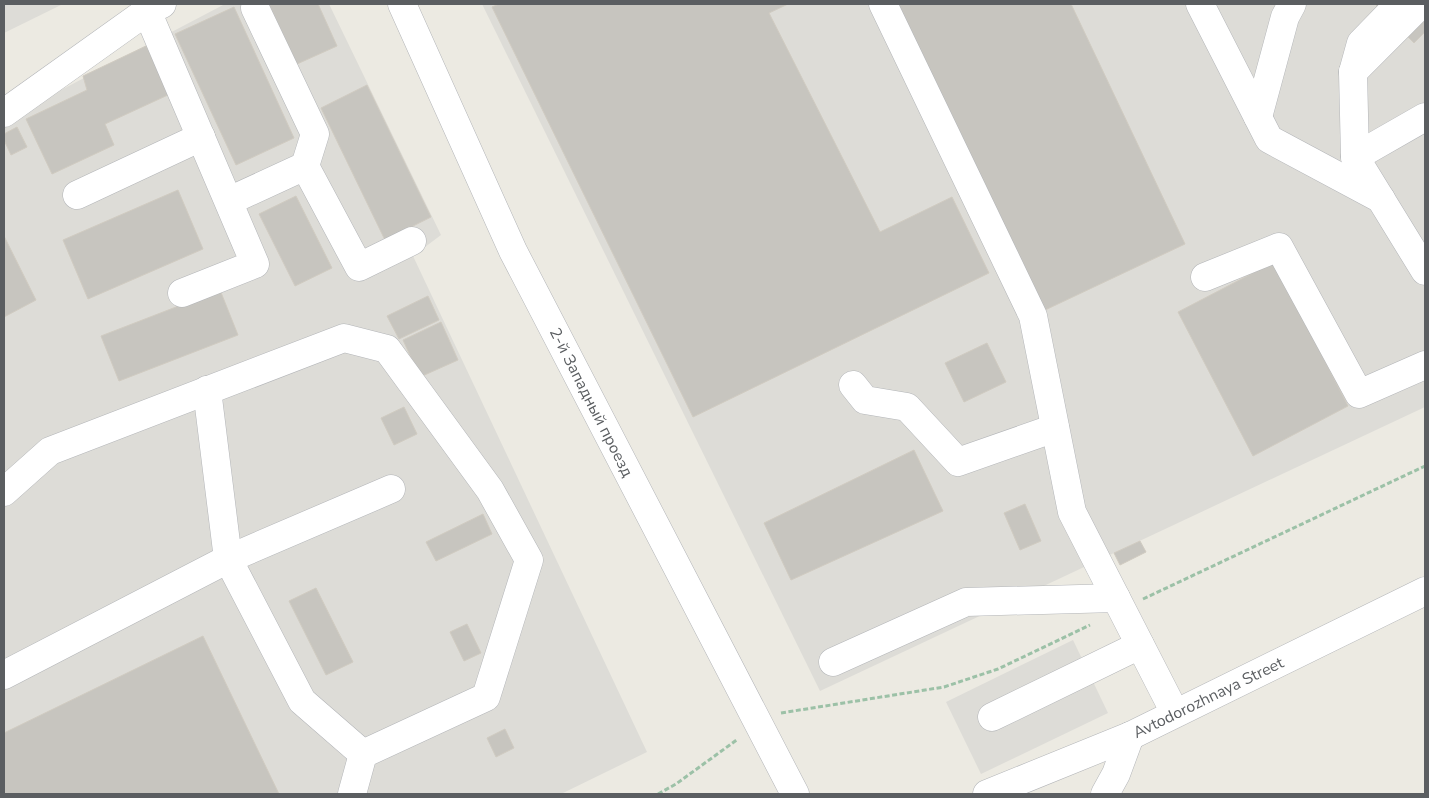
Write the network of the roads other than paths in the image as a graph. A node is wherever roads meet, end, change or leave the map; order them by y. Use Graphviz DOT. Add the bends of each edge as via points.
graph roads {
  1 [pos="402,4"];
  2 [pos="882,4"];
  3 [pos="1200,4"];
  4 [pos="1292,4"];
  5 [pos="1399,4"];
  6 [pos="1421,4"];
  7 [pos="154,7"];
  8 [pos="255,8"];
  9 [pos="1353,72"];
  10 [pos="4,113"];
  11 [pos="1258,117"];
  12 [pos="1425,117"];
  13 [pos="201,137"];
  14 [pos="1355,157"];
  15 [pos="304,166"];
  16 [pos="77,195"];
  17 [pos="1381,199"];
  18 [pos="229,200"];
  19 [pos="412,242"];
  20 [pos="1425,271"];
  21 [pos="1205,277"];
  22 [pos="182,294"];
  23 [pos="1425,364"];
  24 [pos="853,385"];
  25 [pos="207,390"];
  26 [pos="1055,428"];
  27 [pos="391,489"];
  28 [pos="4,492"];
  29 [pos="228,560"];
  30 [pos="1425,591"];
  31 [pos="1119,604"];
  32 [pos="1140,645"];
  33 [pos="832,662"];
  34 [pos="4,674"];
  35 [pos="1175,714"];
  36 [pos="992,717"];
  37 [pos="1130,736"];
  38 [pos="363,754"];
  39 [pos="352,794"];
  40 [pos="795,794"];
  41 [pos="987,794"];
  42 [pos="1105,794"];
  1 -- 40 [label="street, 2-й Западный проезд" via="513,251"];
  2 -- 26 [label="street" via="1033,316"];
  3 -- 11 [label="street"];
  4 -- 11 [label="street" via="1285,17"];
  5 -- 9 [label="street" via="1361,43"];
  6 -- 9 [label="street"];
  7 -- 10 [label="street"];
  7 -- 13 [label="street"];
  8 -- 15 [label="street" via="315,134"];
  9 -- 14 [label="street"];
  11 -- 17 [label="street" via="1270,139"];
  12 -- 14 [label="street"];
  13 -- 16 [label="street"];
  13 -- 18 [label="street"];
  14 -- 17 [label="street"];
  15 -- 18 [label="street"];
  15 -- 19 [label="street" via="359,267"];
  17 -- 20 [label="street"];
  18 -- 22 [label="street" via="255,264"];
  21 -- 23 [label="street" via="1279,247 1359,394"];
  24 -- 26 [label="street" via="865,400 907,407 958,462"];
  25 -- 28 [label="street" via="50,451"];
  25 -- 29 [label="street"];
  25 -- 38 [label="street" via="344,338 387,349 490,490 529,560 486,697"];
  26 -- 31 [label="street" via="1072,512"];
  27 -- 29 [label="street"];
  29 -- 34 [label="street"];
  29 -- 38 [label="street" via="302,701"];
  30 -- 35 [label="street, Avtodorozhnaya Street"];
  31 -- 32 [label="street"];
  31 -- 33 [label="street" via="966,602"];
  32 -- 35 [label="street"];
  32 -- 36 [label="street"];
  35 -- 37 [label="street, Avtodorozhnaya Street"];
  37 -- 41 [label="street, Avtodorozhnaya Street"];
  37 -- 42 [label="street"];
  38 -- 39 [label="street"];
}
